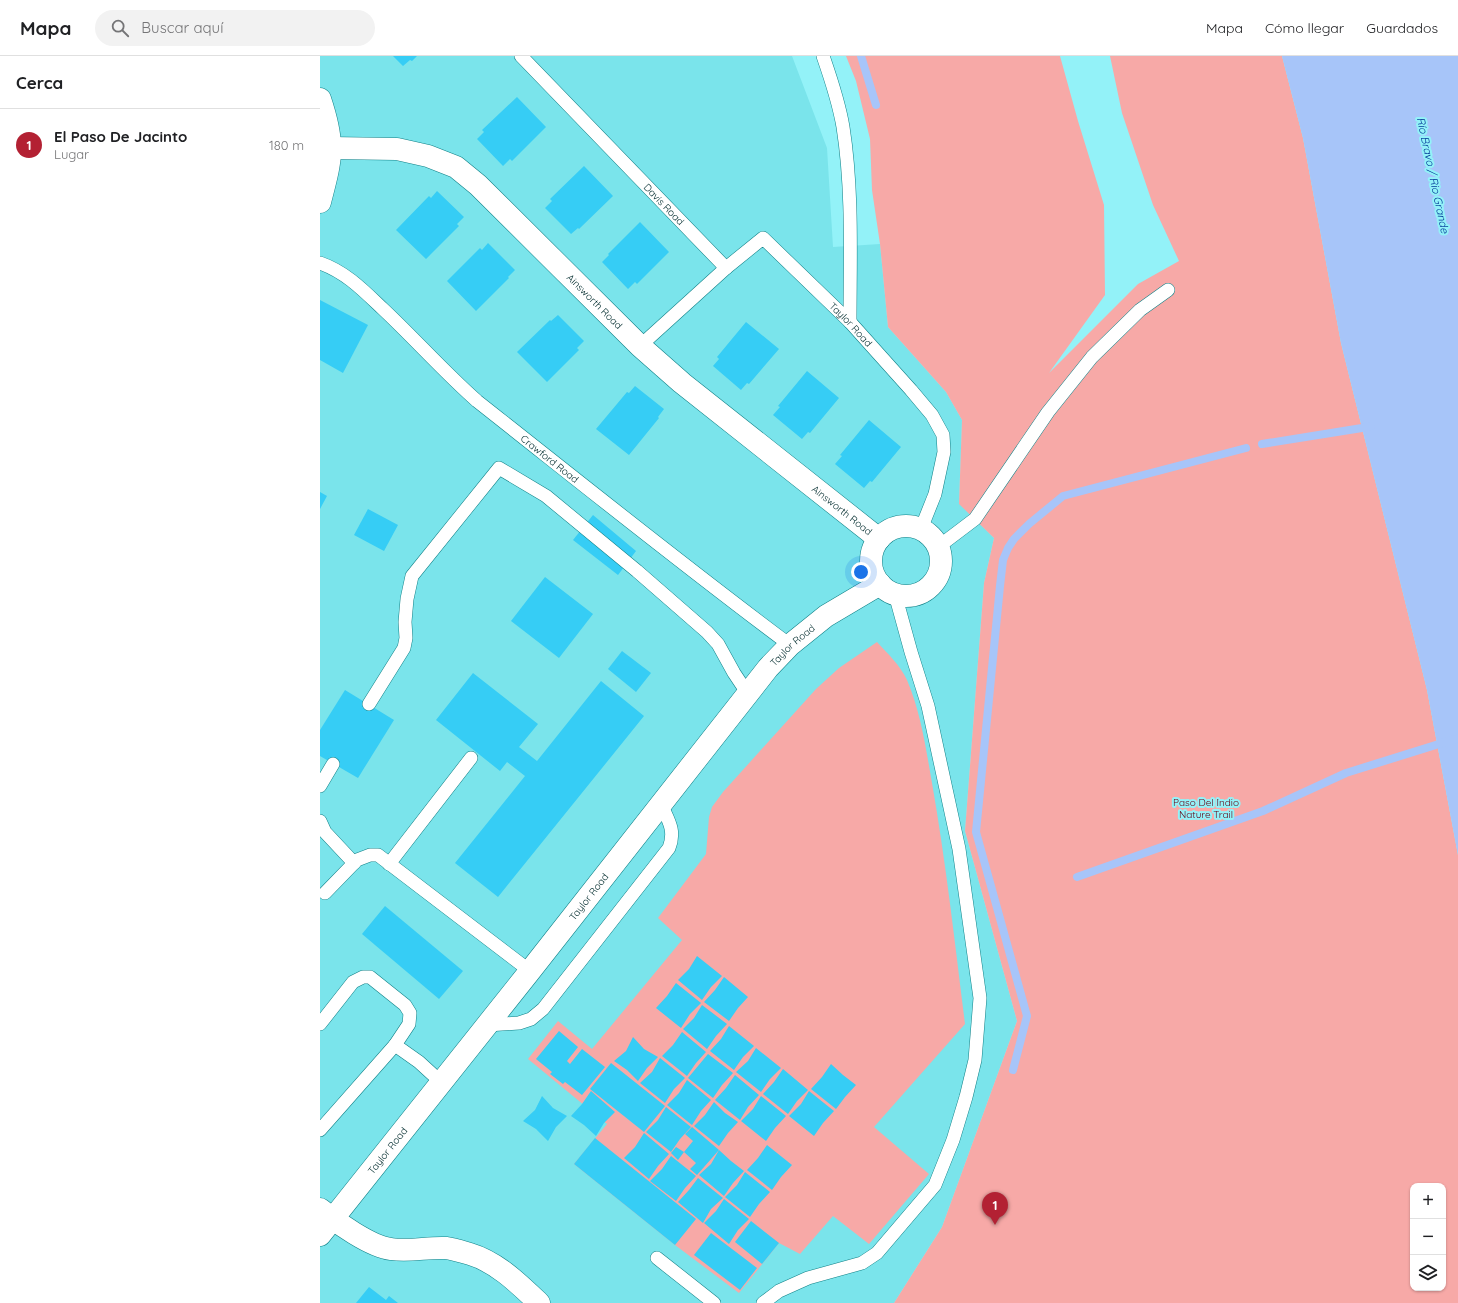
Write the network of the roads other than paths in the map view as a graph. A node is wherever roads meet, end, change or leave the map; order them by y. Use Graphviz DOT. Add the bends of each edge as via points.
graph roads {
  1 [pos="521,56"];
  2 [pos="824,56"];
  3 [pos="320,99"];
  4 [pos="330,148"];
  5 [pos="320,202"];
  6 [pos="320,262"];
  7 [pos="726,268"];
  8 [pos="1168,290"];
  9 [pos="850,322"];
  10 [pos="640,346"];
  11 [pos="921,529"];
  12 [pos="879,539"];
  13 [pos="938,547"];
  14 [pos="888,589"];
  15 [pos="790,645"];
  16 [pos="748,694"];
  17 [pos="369,704"];
  18 [pos="471,758"];
  19 [pos="333,764"];
  20 [pos="320,786"];
  21 [pos="661,804"];
  22 [pos="320,821"];
  23 [pos="354,863"];
  24 [pos="389,864"];
  25 [pos="322,894"];
  26 [pos="530,971"];
  27 [pos="320,1024"];
  28 [pos="488,1025"];
  29 [pos="395,1045"];
  30 [pos="442,1083"];
  31 [pos="320,1130"];
  32 [pos="324,1221"];
  33 [pos="657,1258"];
  34 [pos="539,1303"];
  35 [pos="714,1303"];
  36 [pos="763,1303"];
  1 -- 7 [label="lane, Davis Road"];
  2 -- 9 [label="lane" via="843,126 848,170"];
  3 -- 4 [label="street"];
  4 -- 5 [label="street"];
  4 -- 10 [label="street, Ainsworth Road" via="397,149 428,156 456,167 478,185"];
  6 -- 15 [label="lane, Crawford Road" via="356,283 477,401"];
  7 -- 9 [label="lane, Taylor Road" via="763,238"];
  7 -- 10 [label="lane"];
  8 -- 13 [label="lane" via="1140,310 1092,357 1048,412 975,519"];
  9 -- 11 [label="lane, Taylor Road" via="911,390 932,416 943,435 944,452 935,494"];
  10 -- 12 [label="street, Ainsworth Road" via="682,383"];
  11 -- 12 [label="street, Ainsworth Road" via="898,527"];
  11 -- 13 [label="street" via="934,539"];
  12 -- 14 [label="street, Ainsworth Road" via="871,557 871,567 874,576"];
  13 -- 14 [label="street" via="940,569 936,580 928,588 918,594 907,596"];
  14 -- 15 [label="street, Taylor Road" via="826,616"];
  14 -- 36 [label="lane" via="928,706 959,849 980,998 975,1060 953,1140 935,1185 877,1252 862,1263 808,1278 779,1291"];
  15 -- 16 [label="street, Taylor Road"];
  16 -- 17 [label="lane" via="718,644 707,632 546,496 499,468 412,576 407,599 404,648"];
  16 -- 21 [label="street, Taylor Road"];
  18 -- 24 [label="lane"];
  19 -- 20 [label="lane"];
  21 -- 26 [label="street, Taylor Road"];
  21 -- 28 [label="lane" via="672,828 669,848 543,1009 531,1019 519,1023"];
  22 -- 23 [label="lane" via="325,832"];
  23 -- 24 [label="lane" via="370,855 378,855"];
  23 -- 25 [label="lane"];
  24 -- 26 [label="lane"];
  26 -- 28 [label="street, Taylor Road"];
  27 -- 29 [label="lane" via="353,982 370,977 405,1005 410,1013 409,1024"];
  28 -- 30 [label="street, Taylor Road"];
  29 -- 30 [label="lane"];
  29 -- 31 [label="lane"];
  30 -- 32 [label="street, Taylor Road"];
  32 -- 34 [label="street" via="390,1249 447,1248 471,1254 494,1265"];
  33 -- 35 [label="lane"];
}
